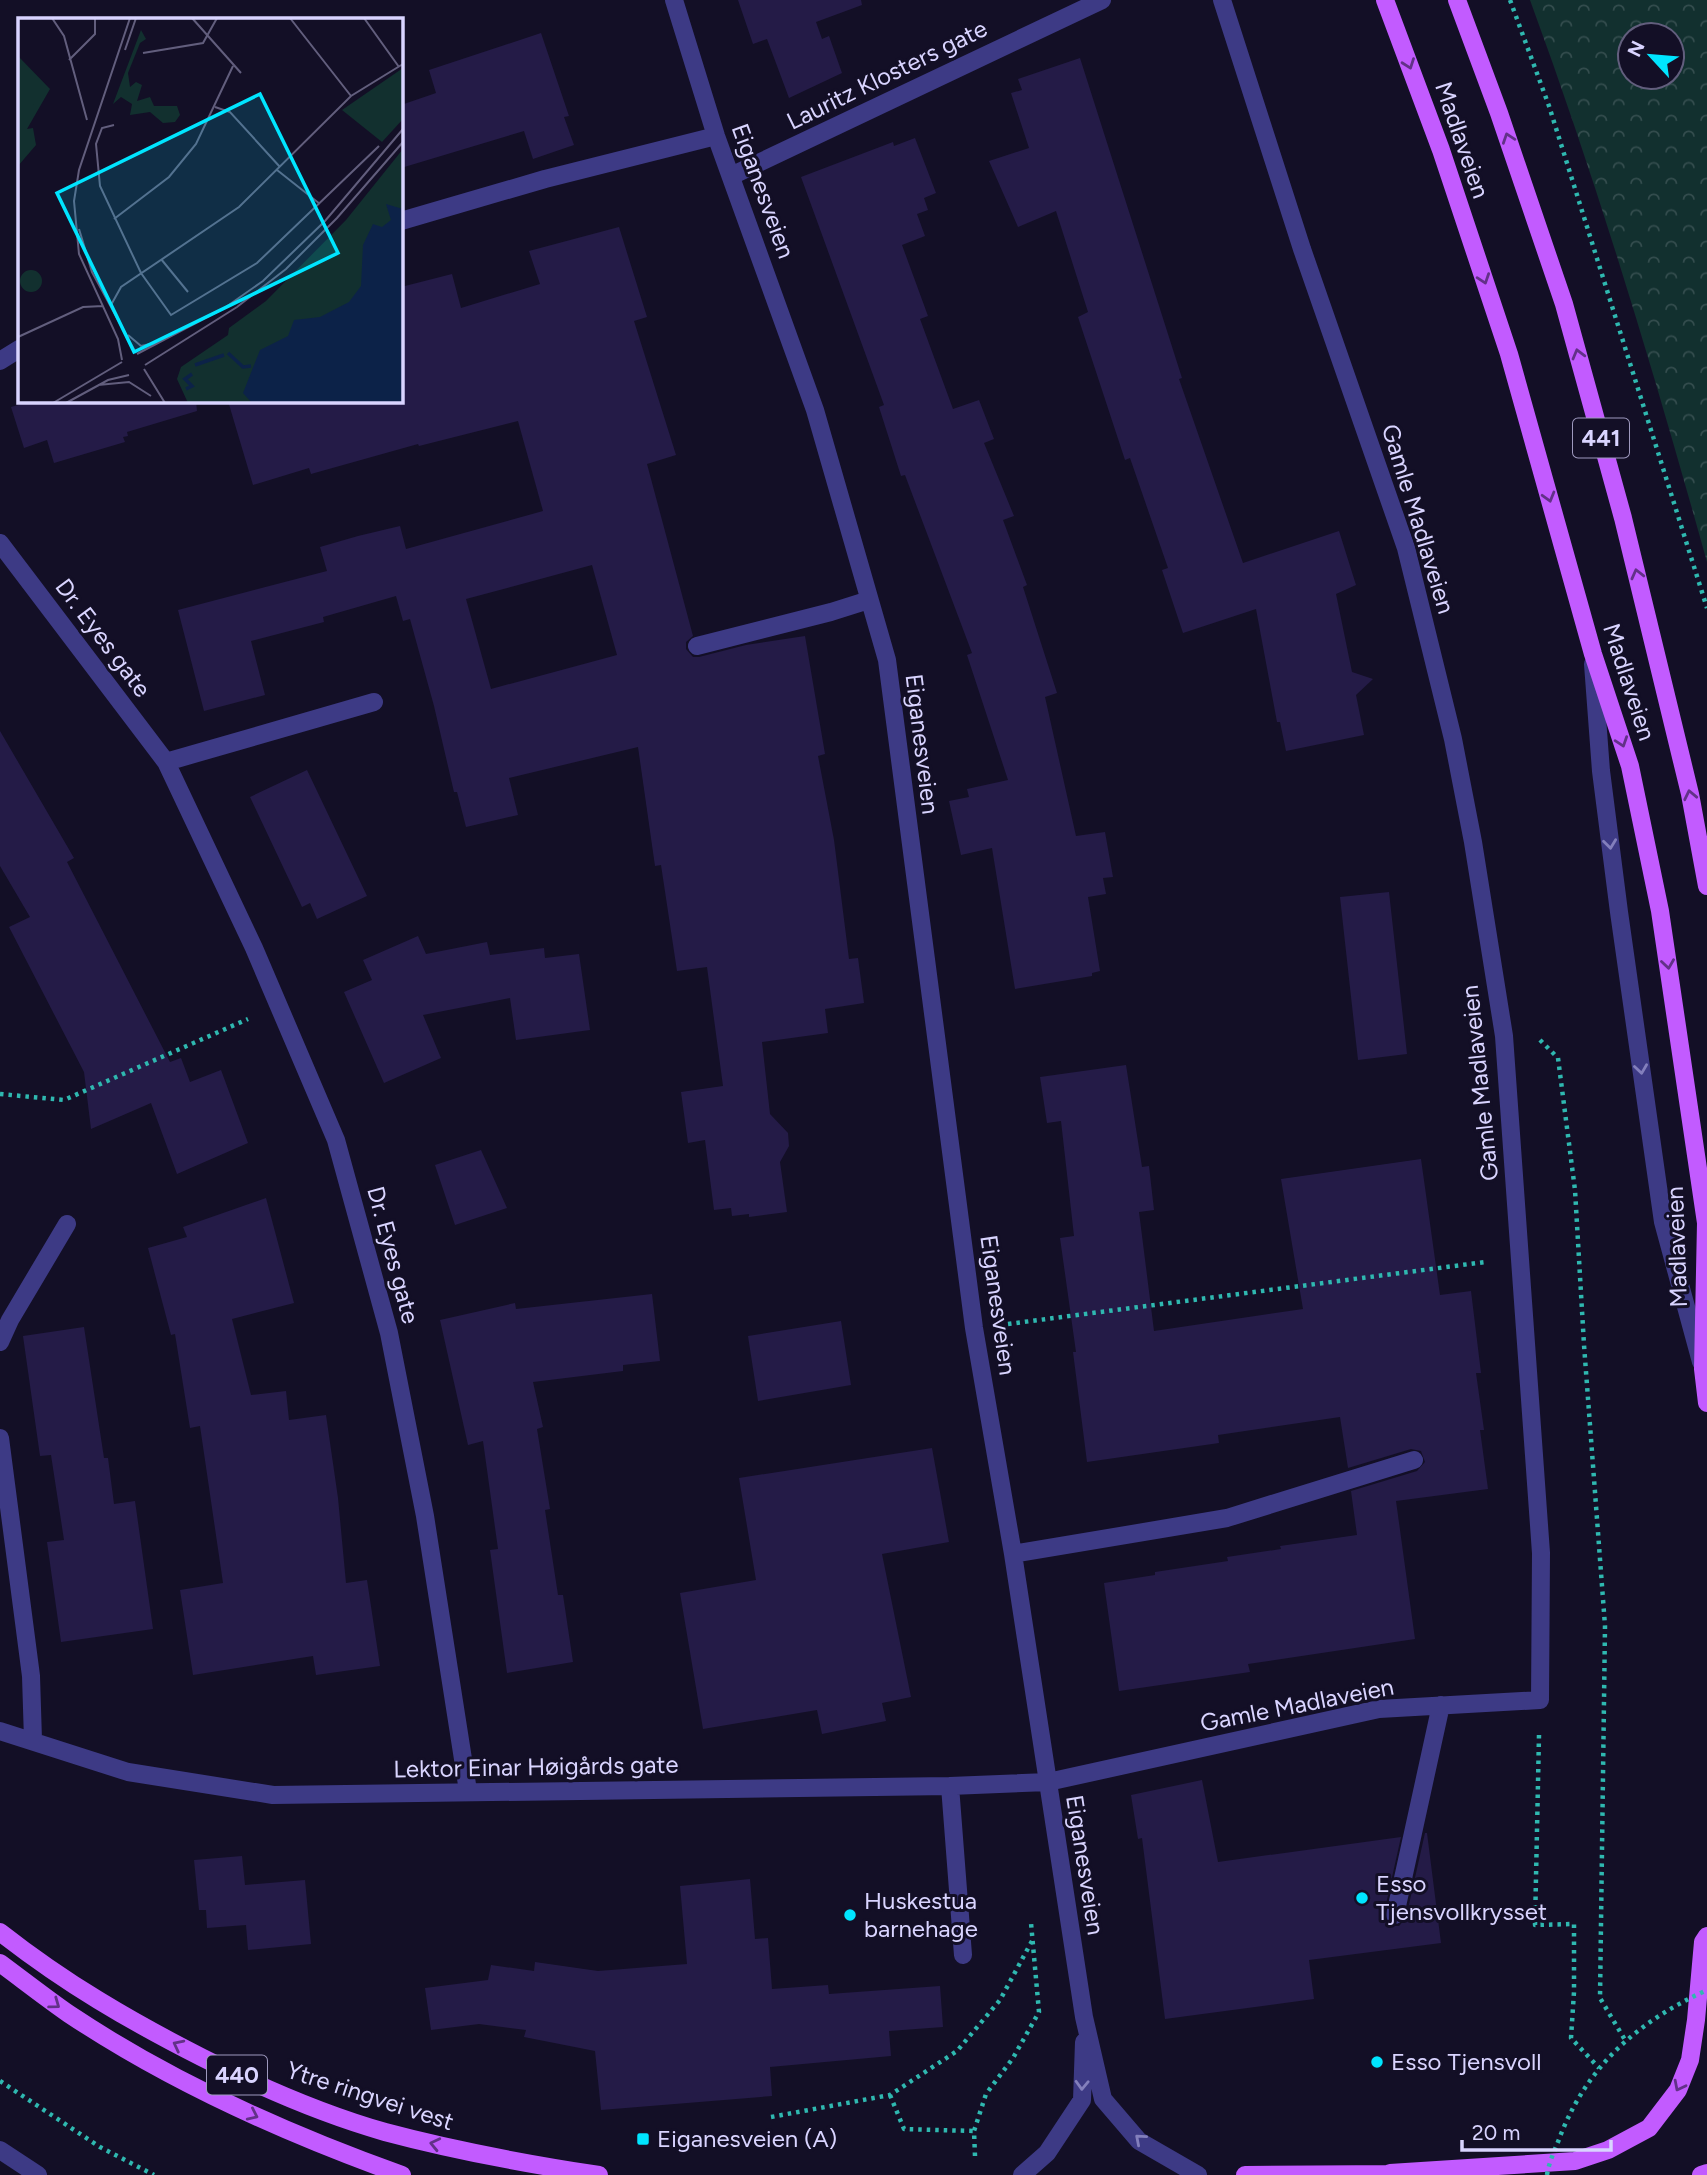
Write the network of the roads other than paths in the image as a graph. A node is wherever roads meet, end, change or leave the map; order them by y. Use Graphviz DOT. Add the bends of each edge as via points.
graph roads {
  1 [pos="674,0"];
  2 [pos="1102,0"];
  3 [pos="1222,0"];
  4 [pos="1385,0"];
  5 [pos="1457,0"];
  6 [pos="716,136"];
  7 [pos="731,176"];
  8 [pos="402,221"];
  9 [pos="18,350"];
  10 [pos="0,361"];
  11 [pos="0,543"];
  12 [pos="869,600"];
  13 [pos="697,646"];
  14 [pos="1592,654"];
  15 [pos="374,702"];
  16 [pos="166,762"];
  17 [pos="1707,887"];
  18 [pos="67,1224"];
  19 [pos="0,1342"];
  20 [pos="1703,1369"];
  21 [pos="1707,1403"];
  22 [pos="0,1438"];
  23 [pos="1414,1460"];
  24 [pos="1013,1554"];
  25 [pos="1441,1705"];
  26 [pos="0,1731"];
  27 [pos="33,1740"];
  28 [pos="1048,1782"];
  29 [pos="950,1786"];
  30 [pos="468,1791"];
  31 [pos="1395,1914"];
  32 [pos="0,1932"];
  33 [pos="1707,1936"];
  34 [pos="963,1955"];
  35 [pos="0,1963"];
  36 [pos="1084,2017"];
  37 [pos="0,2150"];
  38 [pos="1707,2173"];
  39 [pos="1396,2174"];
  40 [pos="38,2175"];
  41 [pos="402,2175"];
  42 [pos="599,2175"];
  43 [pos="1022,2175"];
  44 [pos="1198,2175"];
  45 [pos="1245,2175"];
  46 [pos="1700,2175"];
  1 -- 6 [label="street, Eiganesveien"];
  2 -- 7 [label="street, Lauritz Klosters gate"];
  3 -- 25 [label="street, Gamle Madlaveien" via="1406,548 1453,739 1504,1036 1541,1553 1540,1700"];
  4 -- 14 [label="main road, Madlaveien / 441, one-way" via="1509,354"];
  17 -- 5 [label="main road, Madlaveien / 441, one-way" via="1690,794 1623,517 1564,304"];
  6 -- 7 [label="street, Eiganesveien"];
  6 -- 8 [label="street"];
  7 -- 12 [label="street, Eiganesveien" via="815,410"];
  9 -- 10 [label="street"];
  11 -- 16 [label="street, Dr. Eyes gate"];
  12 -- 13 [label="street"];
  12 -- 24 [label="street, Eiganesveien" via="887,660 974,1328"];
  14 -- 20 [label="street, one-way" via="1601,771 1663,1222"];
  14 -- 20 [label="main road, Madlaveien / 441, one-way" via="1630,766 1660,911 1706,1223"];
  15 -- 16 [label="street"];
  16 -- 30 [label="street, Dr. Eyes gate" via="336,1140 389,1333 425,1516"];
  18 -- 19 [label="street"];
  20 -- 21 [label="main road, Madlaveien / 441"];
  22 -- 27 [label="street" via="31,1676"];
  23 -- 24 [label="street" via="1227,1518"];
  24 -- 28 [label="street, Eiganesveien"];
  25 -- 28 [label="street, Gamle Madlaveien" via="1379,1709"];
  25 -- 31 [label="street"];
  26 -- 27 [label="street, Lektor Einar Høigårds gate"];
  27 -- 30 [label="street, Lektor Einar Høigårds gate" via="128,1772 273,1796"];
  28 -- 29 [label="street, Lektor Einar Høigårds gate"];
  28 -- 36 [label="street, Eiganesveien"];
  29 -- 30 [label="street, Lektor Einar Høigårds gate"];
  29 -- 34 [label="street"];
  42 -- 32 [label="main road, Ytre ringvei vest / 440, one-way" via="501,2160 385,2132 253,2083 132,2022 46,1968"];
  33 -- 39 [label="main road, one-way" via="1690,2060 1678,2090 1649,2128 1576,2161"];
  35 -- 41 [label="main road, 440, one-way" via="69,2014 145,2059 252,2114"];
  36 -- 43 [label="street, Eiganesveien, one-way" via="1082,2100 1047,2153"];
  44 -- 36 [label="street, Eiganesveien, one-way" via="1139,2141 1103,2099"];
  37 -- 40 [label="street"];
  38 -- 46 [label="main road"];
  39 -- 45 [label="main road"];
}
